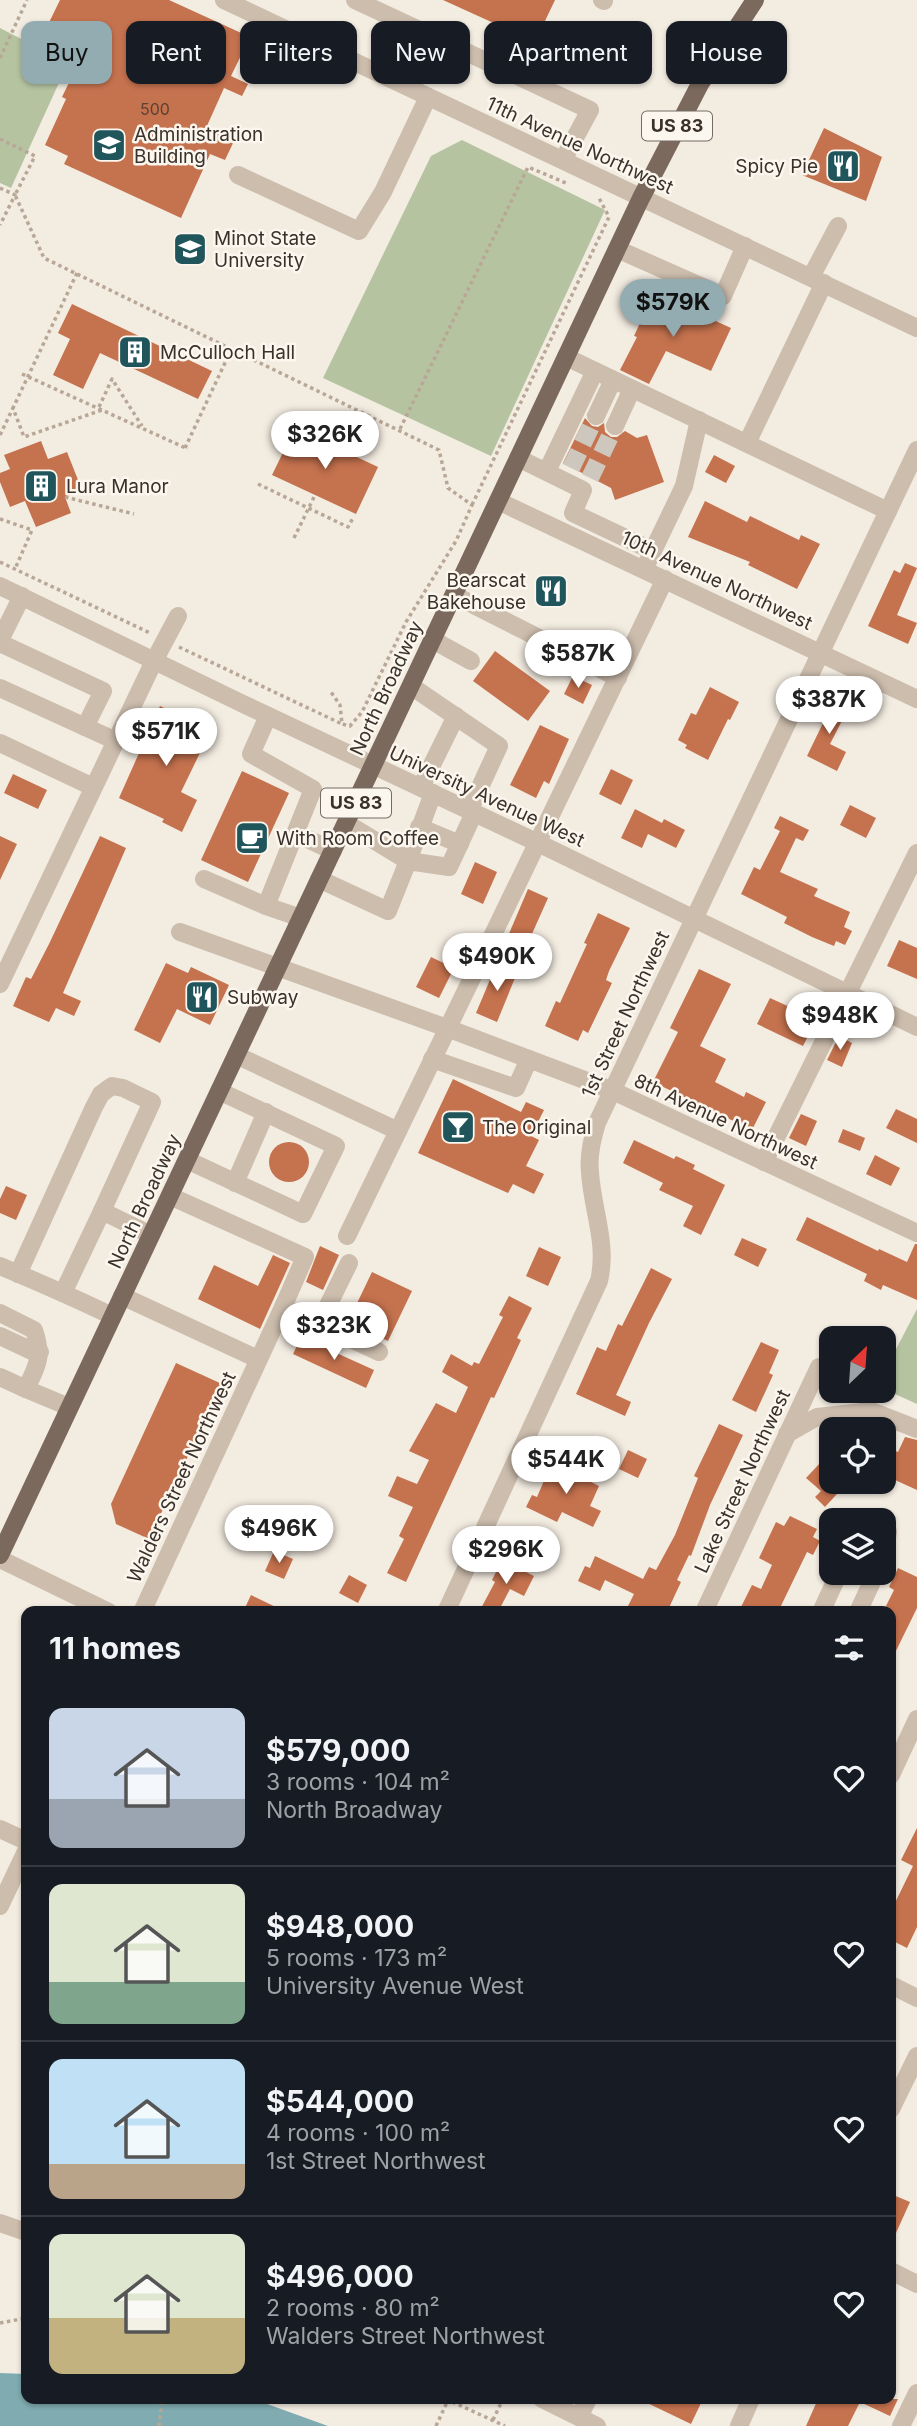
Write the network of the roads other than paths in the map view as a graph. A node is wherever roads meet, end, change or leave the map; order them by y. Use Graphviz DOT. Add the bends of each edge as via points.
graph roads {
  1 [pos="224,0"];
  2 [pos="355,0"];
  3 [pos="755,0"];
  4 [pos="428,97"];
  5 [pos="563,160"];
  6 [pos="238,175"];
  7 [pos="641,198"];
  8 [pos="838,226"];
  9 [pos="745,247"];
  10 [pos="617,249"];
  11 [pos="818,280"];
  12 [pos="917,328"];
  13 [pos="566,358"];
  14 [pos="595,371"];
  15 [pos="613,380"];
  16 [pos="632,388"];
  17 [pos="596,416"];
  18 [pos="699,420"];
  19 [pos="615,426"];
  20 [pos="747,443"];
  21 [pos="917,450"];
  22 [pos="518,458"];
  23 [pos="547,471"];
  24 [pos="498,501"];
  25 [pos="888,511"];
  26 [pos="573,513"];
  27 [pos="564,532"];
  28 [pos="653,551"];
  29 [pos="645,570"];
  30 [pos="665,579"];
  31 [pos="0,586"];
  32 [pos="454,595"];
  33 [pos="22,596"];
  34 [pos="178,616"];
  35 [pos="433,640"];
  36 [pos="0,642"];
  37 [pos="821,652"];
  38 [pos="154,661"];
  39 [pos="471,661"];
  40 [pos="618,678"];
  41 [pos="411,686"];
  42 [pos="0,688"];
  43 [pos="917,699"];
  44 [pos="268,716"];
  45 [pos="456,716"];
  46 [pos="85,727"];
  47 [pos="116,741"];
  48 [pos="0,743"];
  49 [pos="373,765"];
  50 [pos="93,787"];
  51 [pos="427,790"];
  52 [pos="472,812"];
  53 [pos="346,823"];
  54 [pos="419,827"];
  55 [pos="295,834"];
  56 [pos="536,842"];
  57 [pos="460,844"];
  58 [pos="333,851"];
  59 [pos="917,853"];
  60 [pos="408,861"];
  61 [pos="204,879"];
  62 [pos="319,879"];
  63 [pos="266,905"];
  64 [pos="301,918"];
  65 [pos="693,918"];
  66 [pos="180,932"];
  67 [pos="277,968"];
  68 [pos="0,984"];
  69 [pos="846,993"];
  70 [pos="917,1027"];
  71 [pos="447,1028"];
  72 [pos="236,1055"];
  73 [pos="432,1059"];
  74 [pos="529,1059"];
  75 [pos="611,1090"];
  76 [pos="219,1091"];
  77 [pos="266,1112"];
  78 [pos="398,1131"];
  79 [pos="187,1160"];
  80 [pos="764,1162"];
  81 [pos="235,1183"];
  82 [pos="170,1196"];
  83 [pos="102,1211"];
  84 [pos="917,1233"];
  85 [pos="151,1235"];
  86 [pos="347,1236"];
  87 [pos="349,1263"];
  88 [pos="0,1266"];
  89 [pos="18,1274"];
  90 [pos="63,1293"];
  91 [pos="122,1296"];
  92 [pos="283,1307"];
  93 [pos="0,1313"];
  94 [pos="112,1317"];
  95 [pos="319,1324"];
  96 [pos="0,1336"];
  97 [pos="40,1352"];
  98 [pos="379,1352"];
  99 [pos="258,1359"];
  100 [pos="819,1367"];
  101 [pos="0,1377"];
  102 [pos="26,1389"];
  103 [pos="69,1407"];
  104 [pos="917,1429"];
  105 [pos="788,1434"];
  106 [pos="0,1557"];
  107 [pos="833,1585"];
  108 [pos="870,1585"];
  109 [pos="96,1606"];
  110 [pos="145,1606"];
  111 [pos="449,1606"];
  112 [pos="707,1606"];
  113 [pos="824,1606"];
  114 [pos="861,1606"];
  115 [pos="917,1720"];
  116 [pos="896,1764"];
  117 [pos="0,1829"];
  118 [pos="21,1839"];
  119 [pos="21,1862"];
  120 [pos="0,1906"];
  121 [pos="896,1988"];
  122 [pos="917,1998"];
  123 [pos="917,2056"];
  124 [pos="896,2099"];
  125 [pos="0,2223"];
  126 [pos="21,2230"];
  127 [pos="896,2274"];
  128 [pos="917,2284"];
  129 [pos="917,2393"];
  130 [pos="552,2404"];
  131 [pos="586,2404"];
  132 [pos="749,2404"];
  133 [pos="579,2417"];
  134 [pos="597,2426"];
  135 [pos="738,2426"];
  136 [pos="901,2426"];
  1 -- 4 [label="street, 11th Avenue Northwest"];
  2 -- 5 [label="street" via="590,110"];
  3 -- 7 [label="main road, North Broadway / US 83" via="700,84"];
  4 -- 5 [label="street, 11th Avenue Northwest"];
  4 -- 6 [label="street" via="359,231"];
  5 -- 7 [label="street, 11th Avenue Northwest"];
  7 -- 9 [label="street, 11th Avenue Northwest"];
  7 -- 10 [label="main road, North Broadway / US 83"];
  8 -- 11 [label="street"];
  9 -- 10 [label="street" via="723,296"];
  9 -- 11 [label="street, 11th Avenue Northwest"];
  10 -- 13 [label="main road, North Broadway / US 83"];
  11 -- 12 [label="street, 11th Avenue Northwest"];
  11 -- 20 [label="street"];
  13 -- 14 [label="street"];
  13 -- 22 [label="main road, North Broadway / US 83"];
  14 -- 15 [label="street"];
  14 -- 23 [label="street"];
  15 -- 16 [label="street"];
  15 -- 17 [label="street"];
  16 -- 18 [label="street"];
  16 -- 19 [label="street"];
  18 -- 20 [label="street"];
  18 -- 28 [label="street" via="684,486"];
  20 -- 25 [label="street"];
  21 -- 25 [label="street, 1st Street Northwest"];
  22 -- 23 [label="street"];
  22 -- 24 [label="main road, North Broadway / US 83"];
  23 -- 26 [label="street" via="568,474 587,484"];
  24 -- 27 [label="street, 10th Avenue Northwest"];
  24 -- 32 [label="main road, North Broadway / US 83"];
  25 -- 37 [label="street, 1st Street Northwest"];
  26 -- 27 [label="street"];
  26 -- 28 [label="street"];
  27 -- 29 [label="street, 10th Avenue Northwest"];
  28 -- 29 [label="street"];
  29 -- 30 [label="street, 10th Avenue Northwest"];
  30 -- 37 [label="street, 10th Avenue Northwest"];
  30 -- 40 [label="street"];
  31 -- 33 [label="street, University Avenue West"];
  32 -- 35 [label="main road, North Broadway / US 83"];
  32 -- 40 [label="street"];
  33 -- 36 [label="street"];
  33 -- 38 [label="street, University Avenue West"];
  34 -- 38 [label="street"];
  35 -- 39 [label="street"];
  35 -- 41 [label="main road, North Broadway / US 83"];
  36 -- 46 [label="street" via="103,691"];
  37 -- 43 [label="street, 10th Avenue Northwest"];
  37 -- 65 [label="street, 1st Street Northwest"];
  38 -- 44 [label="street, University Avenue West"];
  38 -- 47 [label="street"];
  40 -- 56 [label="street"];
  41 -- 45 [label="street"];
  41 -- 49 [label="main road, North Broadway / US 83"];
  42 -- 46 [label="street"];
  44 -- 49 [label="street, University Avenue West"];
  44 -- 55 [label="street" via="251,754 313,789"];
  45 -- 51 [label="street"];
  45 -- 52 [label="street" via="499,746"];
  46 -- 47 [label="street"];
  47 -- 50 [label="street"];
  48 -- 50 [label="street"];
  49 -- 51 [label="street, University Avenue West"];
  49 -- 53 [label="main road, North Broadway / US 83"];
  50 -- 68 [label="street"];
  51 -- 52 [label="street, University Avenue West"];
  51 -- 54 [label="street"];
  52 -- 56 [label="street, University Avenue West"];
  52 -- 57 [label="street"];
  53 -- 58 [label="main road, North Broadway / US 83"];
  53 -- 60 [label="street"];
  54 -- 57 [label="street"];
  54 -- 60 [label="street"];
  55 -- 58 [label="street"];
  55 -- 63 [label="street"];
  56 -- 65 [label="street, University Avenue West"];
  56 -- 71 [label="street"];
  57 -- 60 [label="street" via="449,867"];
  58 -- 62 [label="main road, North Broadway / US 83"];
  59 -- 69 [label="street"];
  60 -- 62 [label="street" via="388,911"];
  61 -- 63 [label="street"];
  62 -- 64 [label="main road, North Broadway / US 83"];
  63 -- 64 [label="street"];
  64 -- 67 [label="main road, North Broadway / US 83"];
  65 -- 69 [label="street, University Avenue West"];
  65 -- 75 [label="street, 1st Street Northwest"];
  66 -- 67 [label="street, 8th Avenue Northwest"];
  67 -- 71 [label="street, 8th Avenue Northwest"];
  67 -- 72 [label="main road, North Broadway / US 83"];
  69 -- 70 [label="street, University Avenue West"];
  69 -- 80 [label="street"];
  71 -- 73 [label="street"];
  71 -- 74 [label="street, 8th Avenue Northwest"];
  72 -- 76 [label="main road, North Broadway / US 83"];
  72 -- 78 [label="street"];
  73 -- 74 [label="street" via="516,1088"];
  73 -- 78 [label="street"];
  74 -- 75 [label="street, 8th Avenue Northwest"];
  75 -- 80 [label="street, 8th Avenue Northwest"];
  75 -- 111 [label="street, 1st Street Northwest" via="590,1153 603,1246 599,1281"];
  76 -- 77 [label="street"];
  76 -- 79 [label="main road, North Broadway / US 83"];
  77 -- 81 [label="street"];
  77 -- 81 [label="street" via="336,1146 303,1214"];
  78 -- 86 [label="street"];
  79 -- 81 [label="street"];
  79 -- 82 [label="main road, North Broadway / US 83"];
  80 -- 84 [label="street, 8th Avenue Northwest"];
  82 -- 85 [label="main road, North Broadway / US 83"];
  82 -- 92 [label="street, Walders Street Northwest" via="305,1257"];
  83 -- 85 [label="street"];
  83 -- 89 [label="street" via="152,1102 112,1086 101,1094"];
  83 -- 90 [label="street"];
  85 -- 91 [label="main road, North Broadway / US 83"];
  87 -- 95 [label="street"];
  88 -- 89 [label="street"];
  89 -- 90 [label="street"];
  90 -- 94 [label="street"];
  91 -- 94 [label="main road, North Broadway / US 83"];
  91 -- 99 [label="street"];
  92 -- 95 [label="street"];
  92 -- 99 [label="street, Walders Street Northwest"];
  93 -- 97 [label="street" via="34,1330"];
  94 -- 103 [label="main road, North Broadway / US 83"];
  95 -- 98 [label="street"];
  96 -- 97 [label="street"];
  97 -- 102 [label="street"];
  99 -- 110 [label="street, Walders Street Northwest"];
  100 -- 105 [label="street, Lake Street Northwest"];
  101 -- 102 [label="street"];
  102 -- 103 [label="street"];
  103 -- 106 [label="main road, North Broadway / US 83"];
  104 -- 105 [label="street" via="872,1411 817,1417"];
  105 -- 112 [label="street, Lake Street Northwest"];
  106 -- 109 [label="street"];
  107 -- 113 [label="street"];
  108 -- 114 [label="street"];
  115 -- 116 [label="street"];
  117 -- 118 [label="street"];
  119 -- 120 [label="street"];
  121 -- 122 [label="street"];
  123 -- 124 [label="street"];
  125 -- 126 [label="street"];
  127 -- 128 [label="street"];
  129 -- 136 [label="street"];
  130 -- 133 [label="street"];
  131 -- 133 [label="street"];
  132 -- 135 [label="street"];
  133 -- 134 [label="street"];
}
